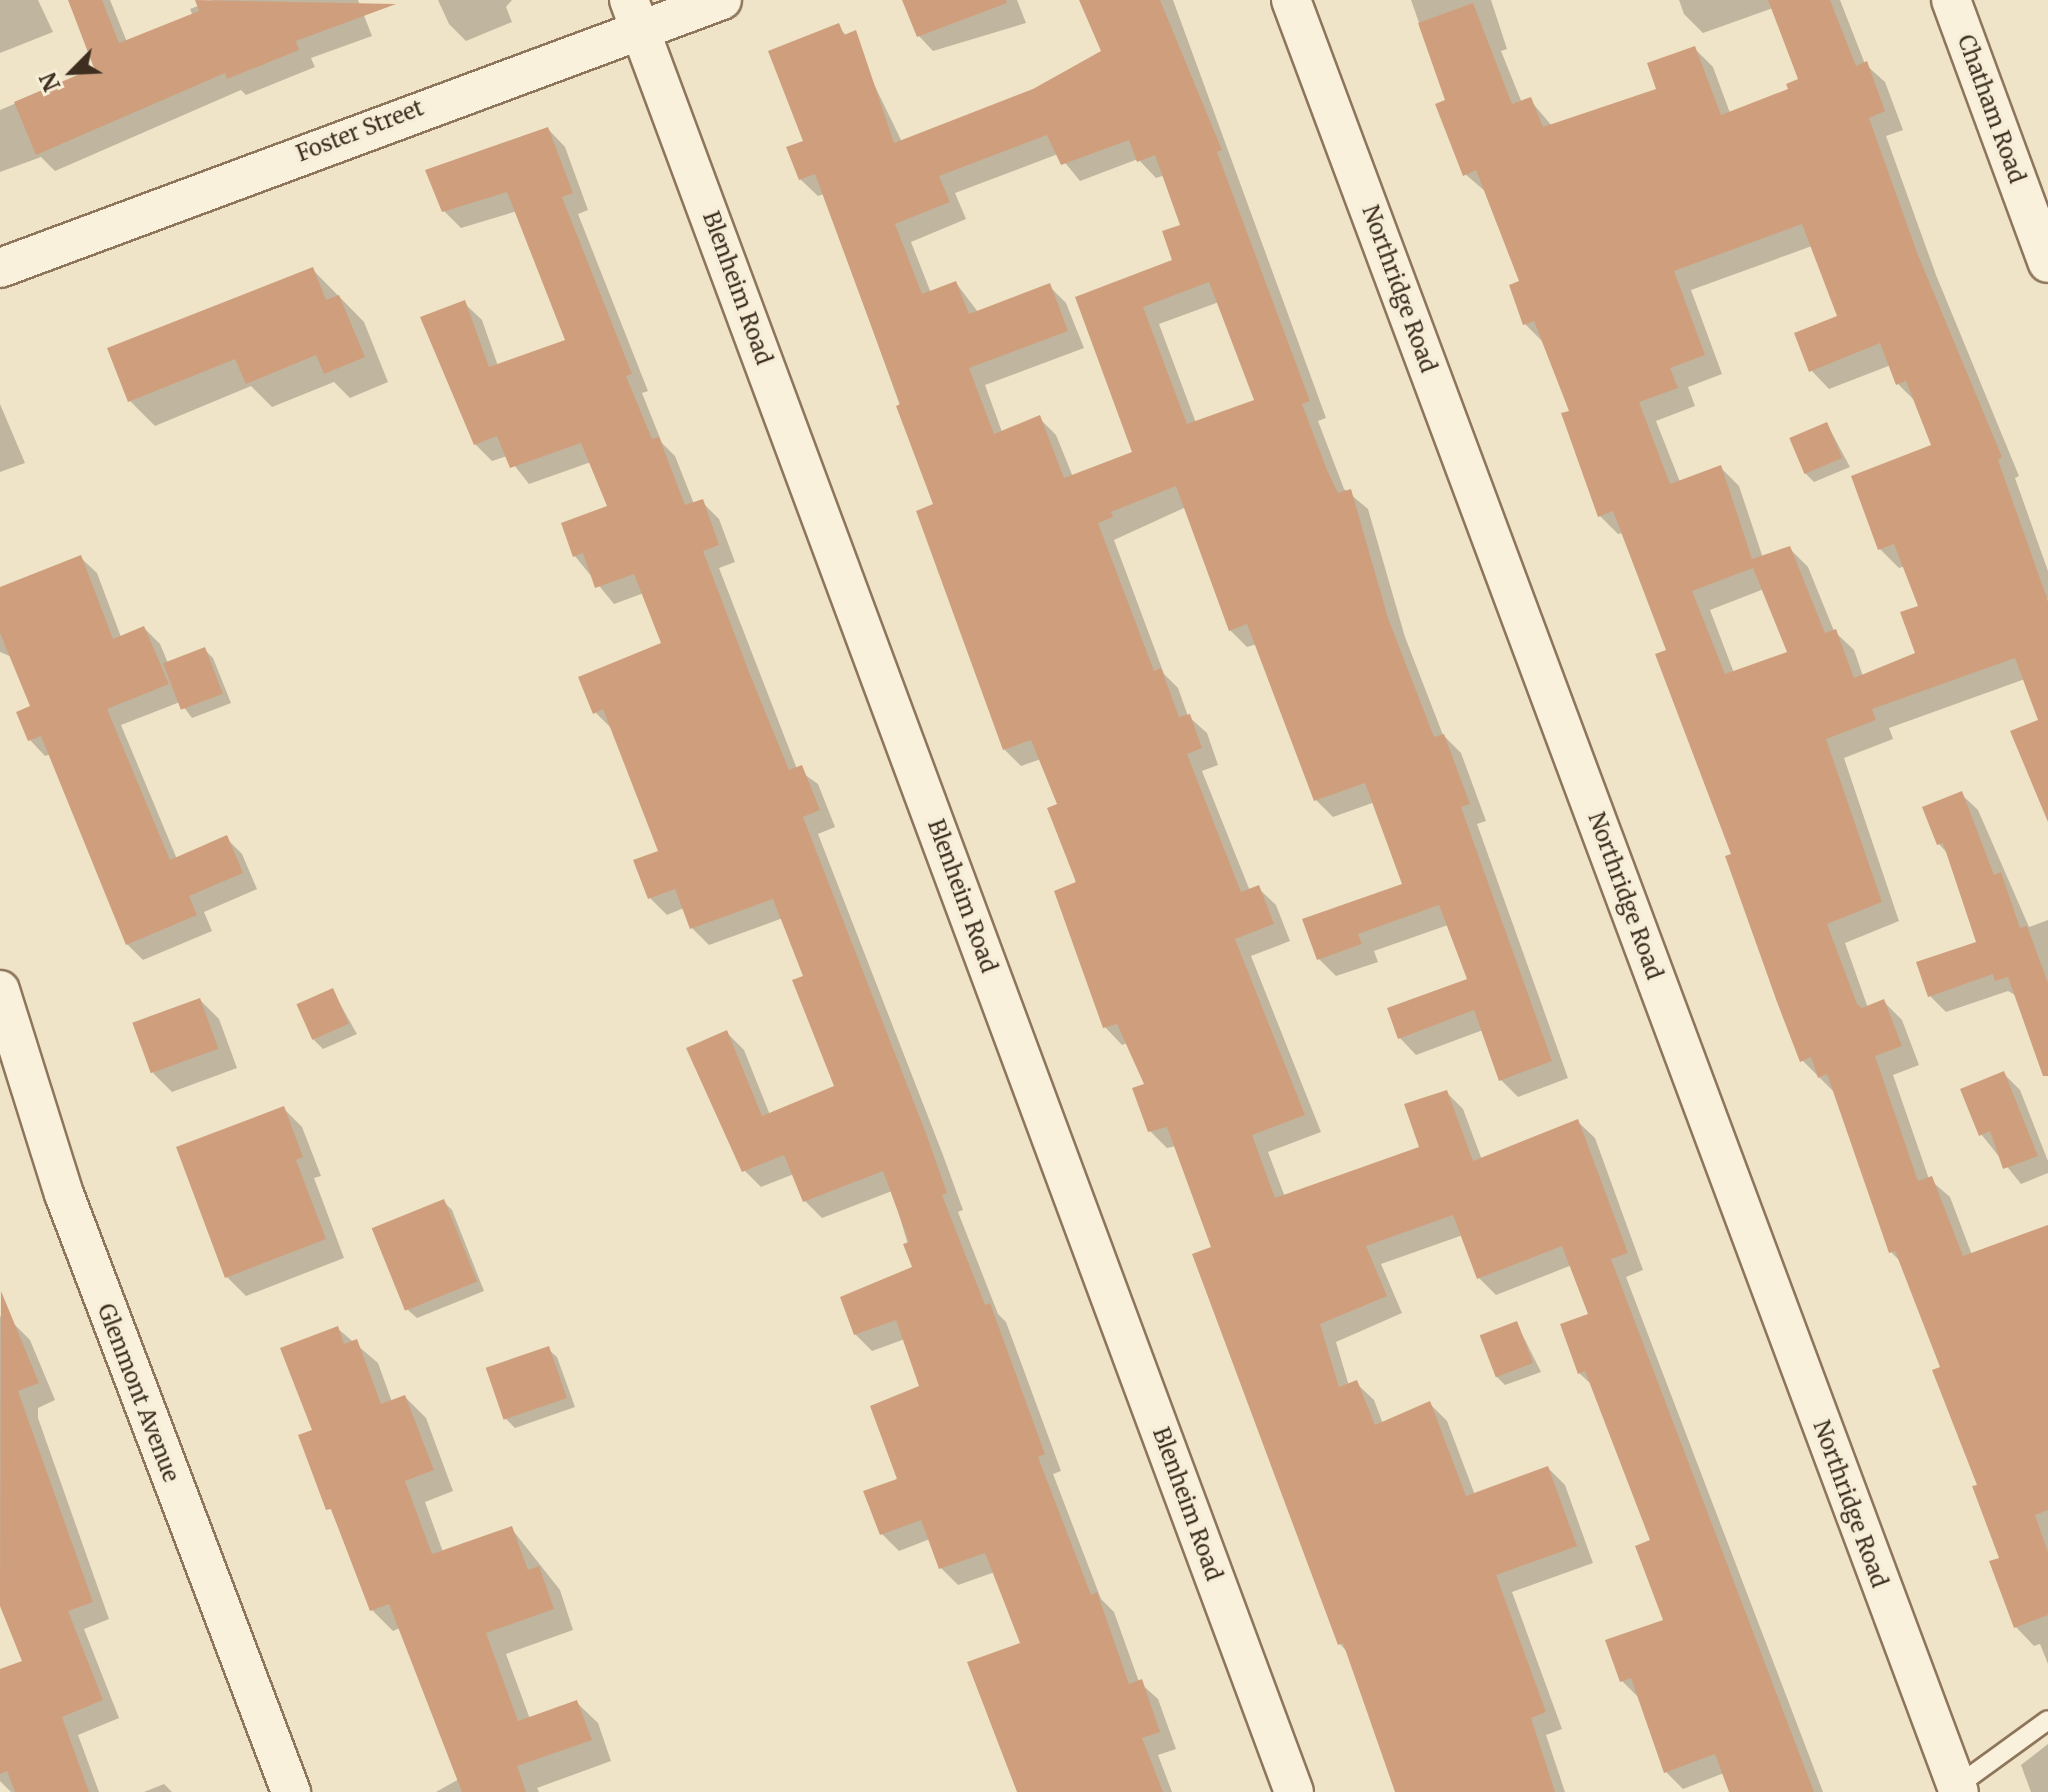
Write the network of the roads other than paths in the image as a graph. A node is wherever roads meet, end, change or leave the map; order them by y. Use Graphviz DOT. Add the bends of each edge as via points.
graph roads {
  1 [pos="722,0"];
  2 [pos="1291,0"];
  3 [pos="1951,0"];
  4 [pos="635,14"];
  5 [pos="2048,263"];
  6 [pos="0,268"];
  7 [pos="0,990"];
  8 [pos="2048,1720"];
  9 [pos="1955,1790"];
  10 [pos="291,1792"];
  11 [pos="1294,1792"];
  1 -- 4 [label="street, Foster Street"];
  2 -- 9 [label="street, Northridge Road"];
  3 -- 5 [label="street, Chatham Road"];
  4 -- 6 [label="street, Foster Street"];
  4 -- 11 [label="street, Blenheim Road"];
  7 -- 10 [label="street, Glenmont Avenue" via="64,1194"];
  8 -- 9 [label="lane"];
}
